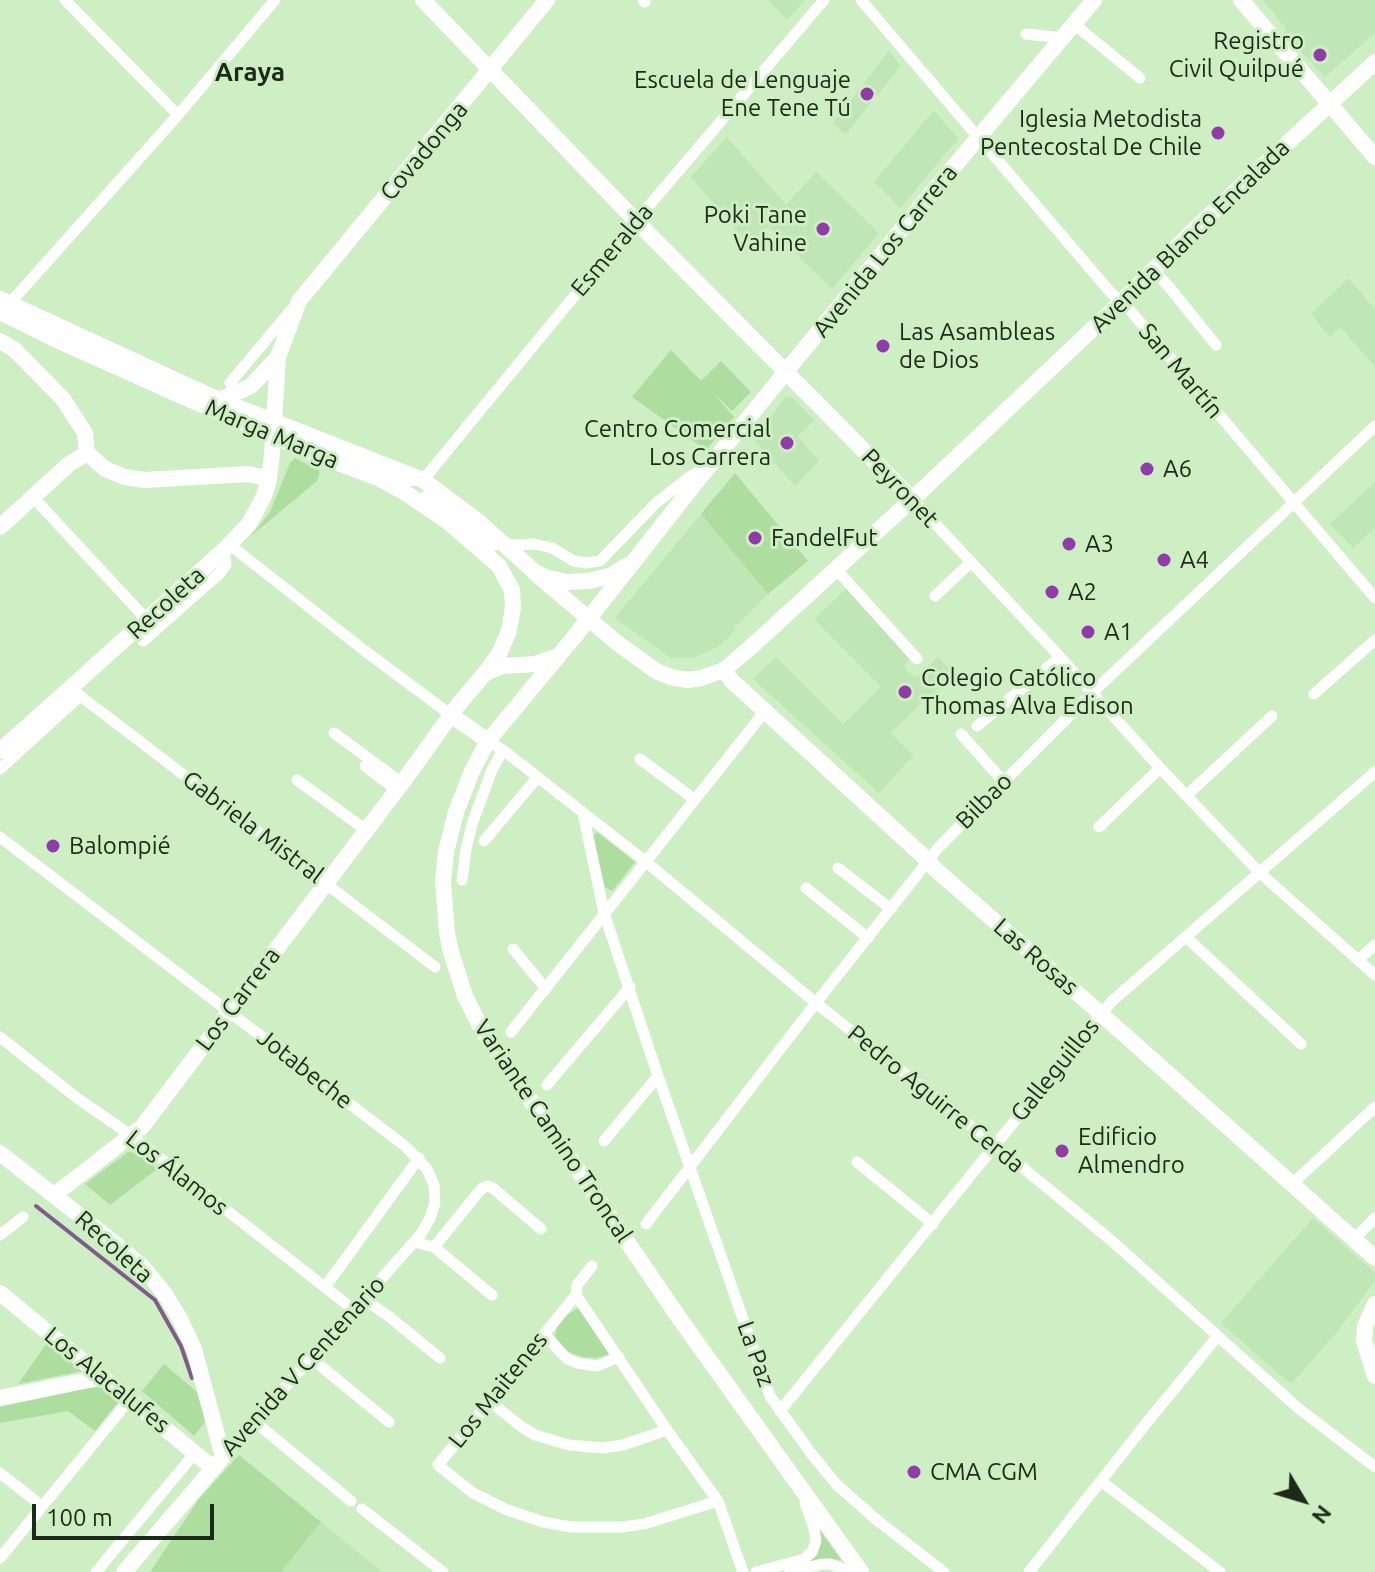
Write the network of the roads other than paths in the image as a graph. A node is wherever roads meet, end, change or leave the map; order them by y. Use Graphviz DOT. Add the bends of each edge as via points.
graph roads {
  1 [pos="65,0"];
  2 [pos="275,0"];
  3 [pos="423,0"];
  4 [pos="547,0"];
  5 [pos="824,0"];
  6 [pos="861,0"];
  7 [pos="1094,0"];
  8 [pos="1241,0"];
  9 [pos="1074,24"];
  10 [pos="1026,34"];
  11 [pos="1062,38"];
  12 [pos="1375,62"];
  13 [pos="491,70"];
  14 [pos="1140,78"];
  15 [pos="1329,104"];
  16 [pos="178,115"];
  17 [pos="978,138"];
  18 [pos="1375,157"];
  19 [pos="636,221"];
  20 [pos="1153,270"];
  21 [pos="299,301"];
  22 [pos="1121,302"];
  23 [pos="3,304"];
  24 [pos="0,341"];
  25 [pos="1216,345"];
  26 [pos="278,357"];
  27 [pos="786,372"];
  28 [pos="230,383"];
  29 [pos="219,400"];
  30 [pos="1375,426"];
  31 [pos="274,428"];
  32 [pos="87,453"];
  33 [pos="709,466"];
  34 [pos="269,479"];
  35 [pos="385,480"];
  36 [pos="423,480"];
  37 [pos="33,497"];
  38 [pos="912,499"];
  39 [pos="1294,503"];
  40 [pos="0,527"];
  41 [pos="505,545"];
  42 [pos="227,548"];
  43 [pos="643,550"];
  44 [pos="971,562"];
  45 [pos="836,569"];
  46 [pos="535,572"];
  47 [pos="935,596"];
  48 [pos="1375,598"];
  49 [pos="147,620"];
  50 [pos="1375,640"];
  51 [pos="143,641"];
  52 [pos="560,655"];
  53 [pos="1060,657"];
  54 [pos="917,659"];
  55 [pos="724,670"];
  56 [pos="485,673"];
  57 [pos="75,692"];
  58 [pos="1092,693"];
  59 [pos="1314,694"];
  60 [pos="765,711"];
  61 [pos="451,715"];
  62 [pos="1272,716"];
  63 [pos="977,726"];
  64 [pos="334,733"];
  65 [pos="961,734"];
  66 [pos="496,746"];
  67 [pos="0,751"];
  68 [pos="640,759"];
  69 [pos="365,766"];
  70 [pos="1160,768"];
  71 [pos="0,769"];
  72 [pos="1375,772"];
  73 [pos="537,778"];
  74 [pos="297,780"];
  75 [pos="1003,781"];
  76 [pos="399,787"];
  77 [pos="1186,796"];
  78 [pos="694,799"];
  79 [pos="583,813"];
  80 [pos="1099,827"];
  81 [pos="366,830"];
  82 [pos="0,837"];
  83 [pos="484,841"];
  84 [pos="645,861"];
  85 [pos="928,861"];
  86 [pos="838,868"];
  87 [pos="1260,873"];
  88 [pos="462,880"];
  89 [pos="326,882"];
  90 [pos="806,888"];
  91 [pos="891,909"];
  92 [pos="604,913"];
  93 [pos="1186,937"];
  94 [pos="868,938"];
  95 [pos="1375,945"];
  96 [pos="513,949"];
  97 [pos="1358,960"];
  98 [pos="435,967"];
  99 [pos="1375,975"];
  100 [pos="630,987"];
  101 [pos="546,989"];
  102 [pos="816,1003"];
  103 [pos="229,1010"];
  104 [pos="1100,1013"];
  105 [pos="511,1032"];
  106 [pos="0,1037"];
  107 [pos="1301,1044"];
  108 [pos="658,1076"];
  109 [pos="547,1085"];
  110 [pos="1375,1107"];
  111 [pos="132,1136"];
  112 [pos="604,1141"];
  113 [pos="995,1145"];
  114 [pos="0,1153"];
  115 [pos="419,1158"];
  116 [pos="857,1162"];
  117 [pos="690,1168"];
  118 [pos="1291,1185"];
  119 [pos="54,1195"];
  120 [pos="23,1217"];
  121 [pos="1375,1218"];
  122 [pos="646,1224"];
  123 [pos="933,1224"];
  124 [pos="541,1229"];
  125 [pos="0,1235"];
  126 [pos="1353,1240"];
  127 [pos="414,1242"];
  128 [pos="434,1247"];
  129 [pos="1375,1258"];
  130 [pos="592,1266"];
  131 [pos="325,1287"];
  132 [pos="0,1293"];
  133 [pos="492,1295"];
  134 [pos="576,1295"];
  135 [pos="363,1299"];
  136 [pos="1375,1304"];
  137 [pos="354,1310"];
  138 [pos="544,1334"];
  139 [pos="1217,1337"];
  140 [pos="619,1357"];
  141 [pos="311,1358"];
  142 [pos="440,1358"];
  143 [pos="1375,1376"];
  144 [pos="103,1377"];
  145 [pos="0,1398"];
  146 [pos="130,1399"];
  147 [pos="489,1401"];
  148 [pos="780,1411"];
  149 [pos="255,1422"];
  150 [pos="389,1422"];
  151 [pos="667,1430"];
  152 [pos="195,1453"];
  153 [pos="218,1463"];
  154 [pos="1375,1467"];
  155 [pos="0,1473"];
  156 [pos="1101,1481"];
  157 [pos="798,1484"];
  158 [pos="194,1491"];
  159 [pos="351,1501"];
  160 [pos="718,1501"];
  161 [pos="42,1506"];
  162 [pos="362,1509"];
  163 [pos="0,1558"];
  164 [pos="805,1563"];
  165 [pos="96,1572"];
  166 [pos="124,1572"];
  167 [pos="138,1572"];
  168 [pos="443,1572"];
  169 [pos="743,1572"];
  170 [pos="756,1572"];
  171 [pos="790,1572"];
  172 [pos="849,1572"];
  173 [pos="861,1572"];
  174 [pos="944,1572"];
  175 [pos="1029,1572"];
  176 [pos="1220,1572"];
  1 -- 16 [label="street"];
  2 -- 16 [label="street"];
  3 -- 13 [label="main road, Peyronet"];
  4 -- 13 [label="main road, Covadonga"];
  5 -- 19 [label="street, Esmeralda"];
  6 -- 17 [label="street, San Martín"];
  7 -- 9 [label="main road, Avenida Los Carrera"];
  8 -- 15 [label="main road"];
  9 -- 11 [label="main road, Avenida Los Carrera"];
  9 -- 14 [label="street"];
  10 -- 11 [label="street"];
  11 -- 17 [label="main road, Avenida Los Carrera"];
  12 -- 15 [label="main road, Avenida Blanco Encalada"];
  13 -- 19 [label="main road, Peyronet"];
  13 -- 21 [label="main road, Covadonga"];
  15 -- 18 [label="main road"];
  15 -- 20 [label="main road, Avenida Blanco Encalada"];
  16 -- 23 [label="street"];
  17 -- 22 [label="street, San Martín"];
  17 -- 27 [label="main road, Avenida Los Carrera"];
  19 -- 27 [label="main road, Peyronet"];
  19 -- 36 [label="street, Esmeralda"];
  20 -- 22 [label="main road, Avenida Blanco Encalada"];
  20 -- 25 [label="street"];
  21 -- 26 [label="main road, Covadonga"];
  21 -- 28 [label="street, Covadonga"];
  22 -- 38 [label="main road, Avenida Blanco Encalada"];
  22 -- 39 [label="street, San Martín"];
  23 -- 29 [label="main road, Marga Marga"];
  23 -- 31 [label="main road, Marga Marga" via="90,355"];
  24 -- 32 [label="main road" via="63,399 85,433"];
  26 -- 29 [label="main road" via="251,386"];
  26 -- 31 [label="main road, Covadonga"];
  27 -- 33 [label="main road, Avenida Los Carrera"];
  27 -- 38 [label="main road, Peyronet"];
  29 -- 31 [label="main road, Marga Marga"];
  30 -- 39 [label="street, Bilbao"];
  31 -- 34 [label="main road, Recoleta"];
  31 -- 35 [label="main road, Marga Marga" via="314,454"];
  31 -- 36 [label="main road, Marga Marga"];
  32 -- 34 [label="main road" via="105,469 145,480 249,474"];
  32 -- 37 [label="main road"];
  33 -- 41 [label="street, Avenida Los Carrera" via="655,504 600,561 574,561 534,544"];
  33 -- 43 [label="main road, Avenida Los Carrera"];
  34 -- 42 [label="main road, Recoleta" via="249,524"];
  35 -- 36 [label="street"];
  35 -- 46 [label="main road, Marga Marga" via="421,494"];
  35 -- 56 [label="main road, Los Carrera" via="447,521 505,573 513,598 512,619 499,654"];
  36 -- 41 [label="main road, Marga Marga"];
  37 -- 40 [label="main road"];
  37 -- 49 [label="street"];
  38 -- 44 [label="street, Peyronet"];
  38 -- 45 [label="main road, Avenida Blanco Encalada"];
  39 -- 48 [label="street, San Martín"];
  39 -- 58 [label="street, Bilbao"];
  41 -- 46 [label="main road, Marga Marga"];
  42 -- 49 [label="main road, Recoleta"];
  42 -- 51 [label="street, Recoleta" via="226,565 219,574"];
  42 -- 61 [label="street"];
  43 -- 46 [label="main road" via="601,579 567,582"];
  43 -- 52 [label="main road, Avenida Los Carrera"];
  44 -- 47 [label="street"];
  44 -- 53 [label="street, Peyronet"];
  45 -- 54 [label="street"];
  45 -- 55 [label="main road, Avenida Blanco Encalada"];
  46 -- 55 [label="main road, Marga Marga" via="656,671 688,680"];
  49 -- 57 [label="main road, Recoleta"];
  50 -- 59 [label="street"];
  52 -- 56 [label="main road"];
  52 -- 66 [label="main road, Variante Camino Troncal"];
  53 -- 58 [label="street, Peyronet"];
  53 -- 63 [label="street"];
  55 -- 60 [label="main road, Las Rosas"];
  56 -- 61 [label="main road, Los Carrera"];
  57 -- 67 [label="main road, Recoleta"];
  57 -- 71 [label="street, Recoleta"];
  57 -- 89 [label="street, Gabriela Mistral"];
  58 -- 70 [label="street, Peyronet"];
  58 -- 75 [label="street, Bilbao"];
  60 -- 78 [label="street"];
  60 -- 85 [label="main road, Las Rosas"];
  61 -- 66 [label="main road"];
  61 -- 76 [label="main road, Los Carrera"];
  62 -- 77 [label="street"];
  64 -- 76 [label="street"];
  65 -- 75 [label="street"];
  66 -- 73 [label="street, Pedro Aguirre Cerda"];
  66 -- 88 [label="street, Variante Camino Troncal" via="472,824"];
  66 -- 157 [label="main road, Variante Camino Troncal" via="472,771 446,852 449,943 465,996 521,1088"];
  68 -- 78 [label="street"];
  69 -- 76 [label="street"];
  70 -- 77 [label="street, Peyronet"];
  70 -- 80 [label="street"];
  72 -- 87 [label="street, Galleguillos"];
  73 -- 79 [label="street, Pedro Aguirre Cerda"];
  73 -- 83 [label="street"];
  74 -- 81 [label="street"];
  75 -- 85 [label="street, Bilbao"];
  76 -- 81 [label="main road, Los Carrera"];
  77 -- 87 [label="street, Peyronet"];
  78 -- 84 [label="street"];
  79 -- 84 [label="street, Pedro Aguirre Cerda"];
  79 -- 92 [label="street, La Paz"];
  81 -- 89 [label="main road, Los Carrera"];
  82 -- 103 [label="street, Jotabeche"];
  84 -- 92 [label="street"];
  84 -- 102 [label="street, Pedro Aguirre Cerda"];
  85 -- 91 [label="street, Bilbao"];
  85 -- 104 [label="main road, Las Rosas"];
  86 -- 91 [label="street"];
  87 -- 93 [label="street, Galleguillos"];
  87 -- 97 [label="street, Peyronet"];
  89 -- 98 [label="street, Gabriela Mistral"];
  89 -- 103 [label="main road, Los Carrera"];
  90 -- 94 [label="street"];
  91 -- 94 [label="street, Bilbao"];
  92 -- 100 [label="street, La Paz"];
  92 -- 101 [label="street"];
  93 -- 104 [label="street, Galleguillos"];
  93 -- 107 [label="street"];
  94 -- 102 [label="street, Bilbao"];
  95 -- 97 [label="street"];
  96 -- 101 [label="street"];
  97 -- 99 [label="street, Peyronet"];
  100 -- 108 [label="street, La Paz"];
  100 -- 109 [label="street"];
  101 -- 105 [label="street"];
  102 -- 113 [label="street, Pedro Aguirre Cerda"];
  102 -- 117 [label="street, Bilbao"];
  103 -- 111 [label="main road, Los Carrera"];
  103 -- 115 [label="street, Jotabeche"];
  104 -- 113 [label="street, Galleguillos"];
  104 -- 118 [label="main road, Las Rosas"];
  106 -- 111 [label="street, Los Álamos"];
  108 -- 112 [label="street"];
  108 -- 117 [label="street, La Paz"];
  110 -- 118 [label="street"];
  111 -- 119 [label="main road, Los Carrera"];
  111 -- 131 [label="street, Los Álamos"];
  113 -- 123 [label="street, Galleguillos"];
  113 -- 139 [label="street, Pedro Aguirre Cerda"];
  114 -- 119 [label="main road, Recoleta"];
  115 -- 127 [label="street, Jotabeche" via="434,1185 435,1203"];
  115 -- 131 [label="street"];
  116 -- 123 [label="street"];
  117 -- 122 [label="street, Bilbao"];
  117 -- 148 [label="street, La Paz" via="770,1396"];
  118 -- 126 [label="main road, Las Rosas"];
  119 -- 153 [label="main road, Recoleta" via="143,1267 179,1317 194,1349"];
  120 -- 125 [label="street"];
  121 -- 126 [label="street"];
  123 -- 148 [label="street, Galleguillos"];
  124 -- 128 [label="street" via="488,1186"];
  126 -- 129 [label="main road, Las Rosas"];
  127 -- 128 [label="street"];
  127 -- 135 [label="street, Avenida V Centenario"];
  128 -- 133 [label="street"];
  130 -- 134 [label="street, Los Maitenes"];
  131 -- 137 [label="street, Los Álamos"];
  132 -- 144 [label="main road, Los Alacalufes"];
  134 -- 138 [label="street, Los Maitenes"];
  134 -- 140 [label="street"];
  135 -- 137 [label="street, Avenida V Centenario"];
  135 -- 142 [label="street"];
  136 -- 143 [label="main road" via="1364,1341"];
  137 -- 141 [label="street, Avenida V Centenario"];
  138 -- 140 [label="street" via="577,1363 597,1366"];
  138 -- 147 [label="street, Los Maitenes"];
  139 -- 154 [label="street, Pedro Aguirre Cerda"];
  139 -- 156 [label="street"];
  140 -- 151 [label="street"];
  141 -- 149 [label="street, Avenida V Centenario"];
  141 -- 150 [label="street"];
  144 -- 145 [label="main road"];
  144 -- 146 [label="main road, Los Alacalufes"];
  146 -- 152 [label="main road, Los Alacalufes"];
  146 -- 161 [label="street"];
  147 -- 151 [label="street" via="535,1435 569,1445 623,1445"];
  147 -- 160 [label="street, Los Maitenes" via="438,1465 473,1493 505,1509 571,1527 622,1527"];
  148 -- 174 [label="street, La Paz" via="837,1485"];
  149 -- 153 [label="street, Avenida V Centenario"];
  149 -- 159 [label="street"];
  151 -- 160 [label="street"];
  152 -- 153 [label="main road, Los Alacalufes"];
  152 -- 165 [label="street"];
  153 -- 158 [label="main road, Avenida V Centenario"];
  155 -- 161 [label="street"];
  156 -- 175 [label="street"];
  156 -- 176 [label="street"];
  157 -- 164 [label="street" via="816,1541"];
  157 -- 173 [label="main road, Variante Camino Troncal"];
  158 -- 166 [label="main road, Avenida V Centenario"];
  158 -- 167 [label="main road, Avenida V Centenario"];
  160 -- 169 [label="street"];
  161 -- 163 [label="street"];
  162 -- 168 [label="street"];
  164 -- 170 [label="street"];
  164 -- 171 [label="street"];
  164 -- 172 [label="street" via="831,1564"];
}
